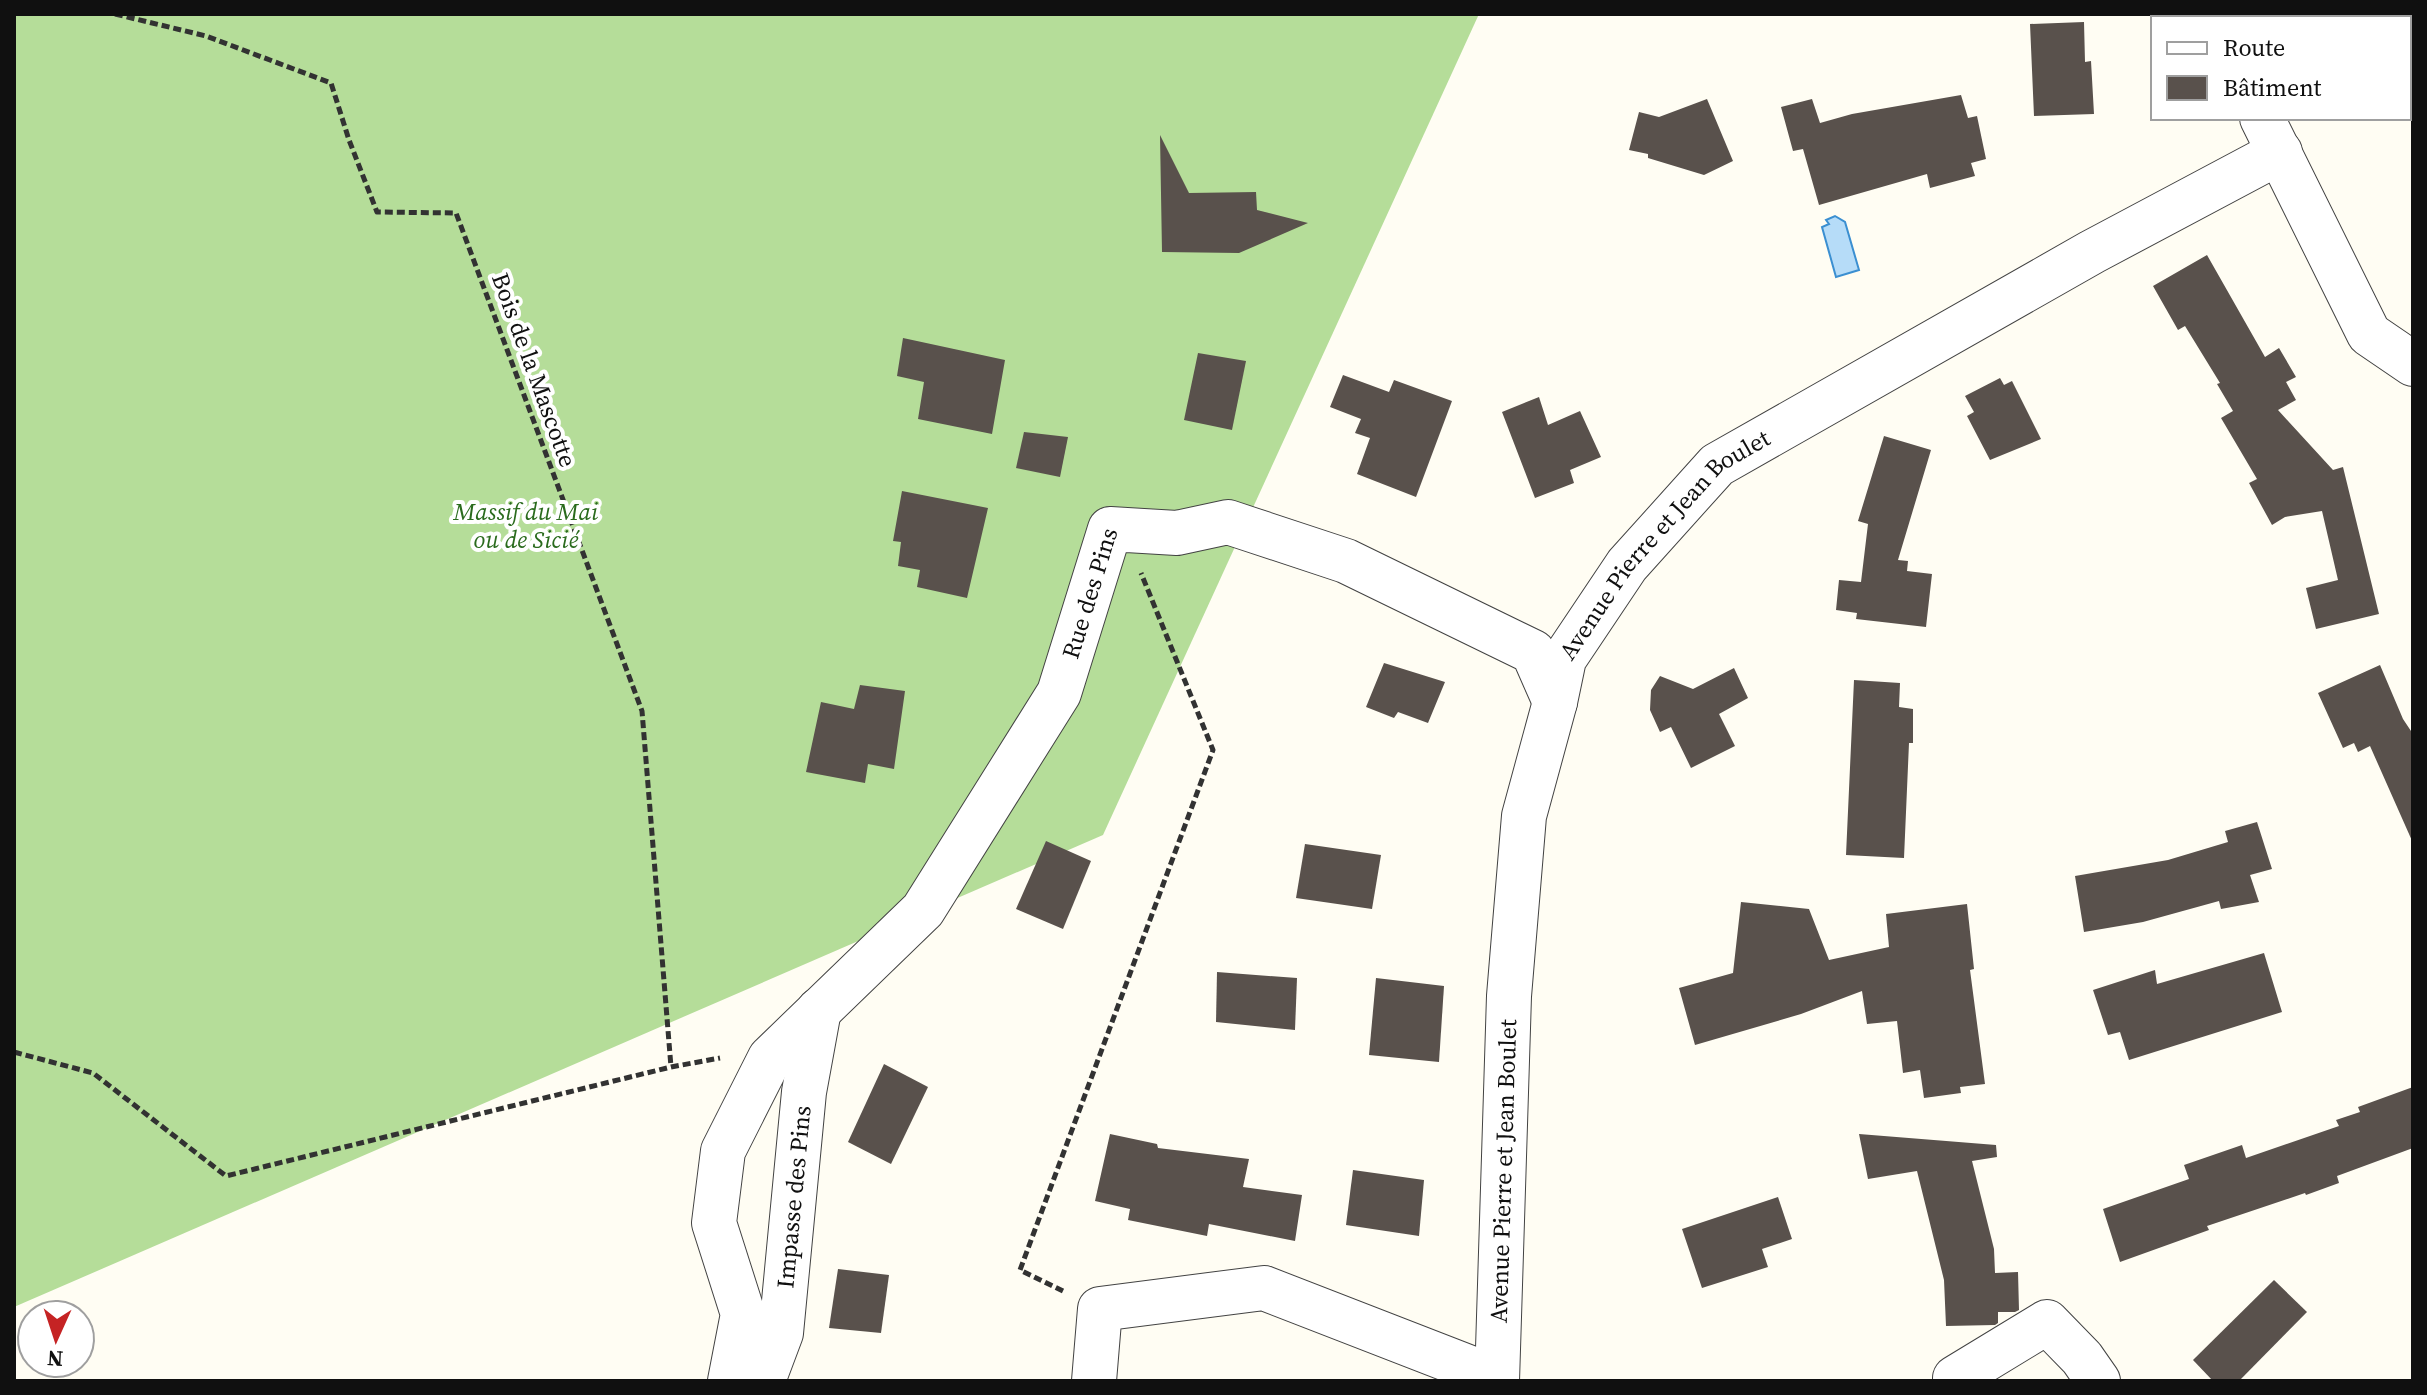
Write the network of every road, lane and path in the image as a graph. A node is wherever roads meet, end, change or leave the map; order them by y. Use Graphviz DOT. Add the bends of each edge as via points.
graph roads {
  1 [pos="115,14"];
  2 [pos="2271,135"];
  3 [pos="2413,364"];
  4 [pos="1124,530"];
  5 [pos="1555,702"];
  6 [pos="819,1010"];
  7 [pos="14,1052"];
  8 [pos="775,1053"];
  9 [pos="671,1067"];
  10 [pos="1100,1309"];
  11 [pos="1955,1378"];
  12 [pos="1497,1379"];
  13 [pos="730,1381"];
  14 [pos="763,1381"];
  15 [pos="1094,1381"];
  16 [pos="2098,1381"];
  1 -- 9 [label="path, Bois de la Mascotte" via="206,36 331,83 377,212 456,213 642,711"];
  2 -- 3 [label="street" via="2369,334"];
  2 -- 5 [label="street, Avenue Pierre et Jean Boulet" via="2083,257 1717,465 1627,565 1564,659"];
  4 -- 5 [label="street, Rue des Pins" via="1177,533 1228,522 1346,561 1533,652"];
  4 -- 6 [label="street, Rue des Pins" via="1110,529 1059,693 923,910"];
  4 -- 10 [label="path" via="1213,750 1020,1270"];
  5 -- 12 [label="street, Avenue Pierre et Jean Boulet" via="1524,816 1509,996"];
  6 -- 8 [label="street, Rue des Pins"];
  6 -- 14 [label="street, Impasse des Pins" via="804,1092 781,1333"];
  7 -- 9 [label="path" via="93,1073 226,1176"];
  8 -- 9 [label="path"];
  8 -- 13 [label="street, Rue des Pins" via="723,1151 714,1223 743,1314"];
  10 -- 12 [label="street" via="1264,1288"];
  10 -- 15 [label="street"];
  11 -- 16 [label="street" via="2047,1322"];
}
